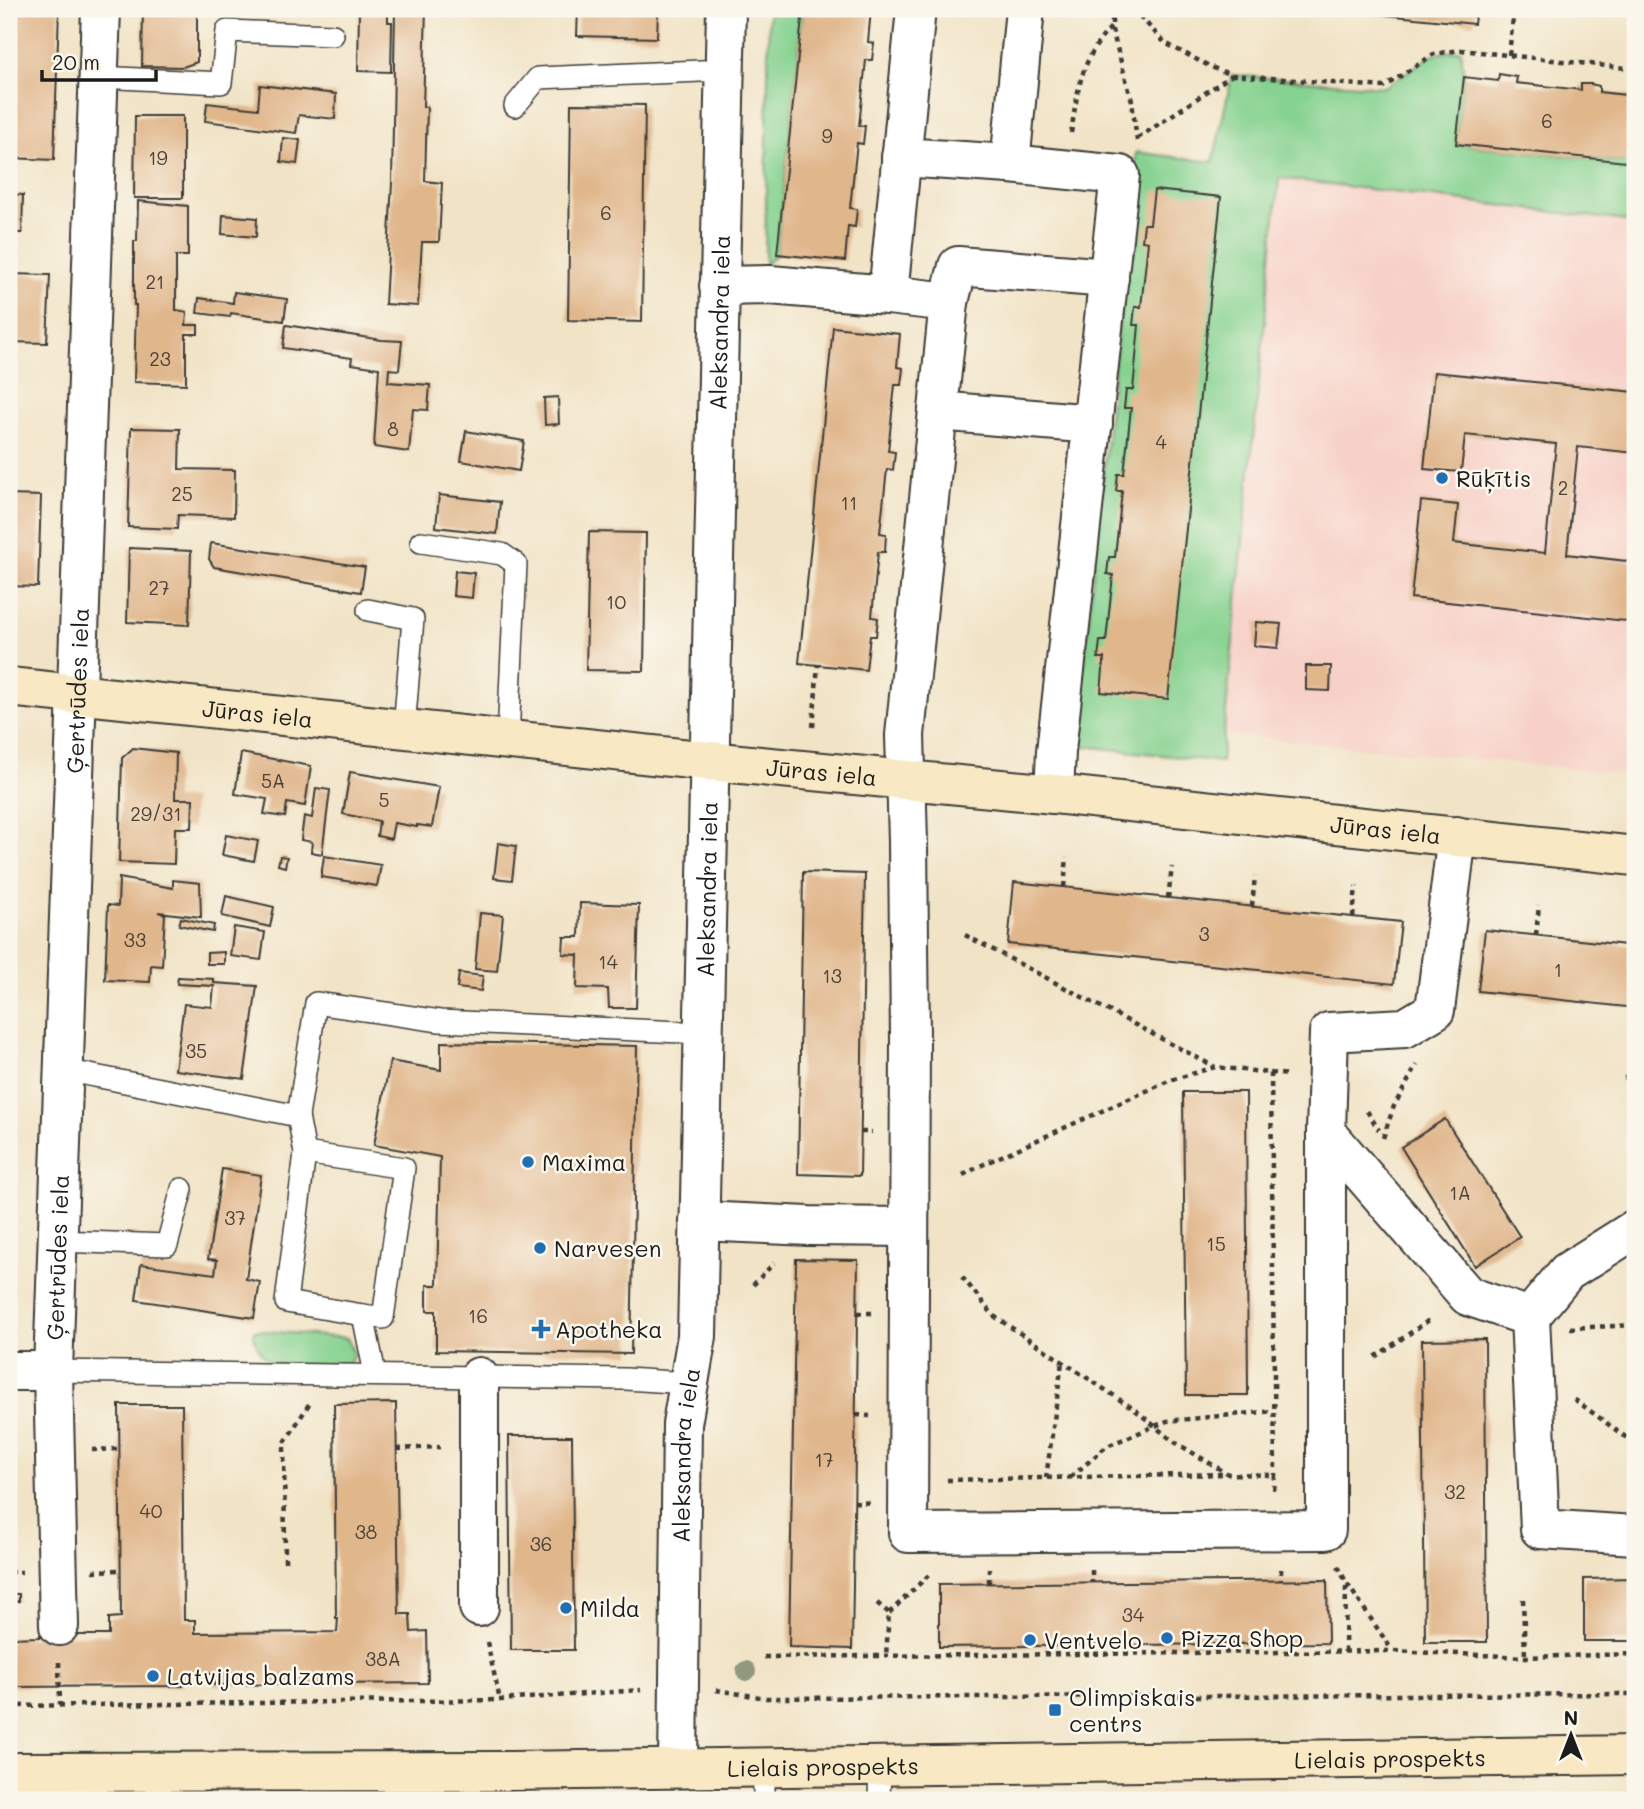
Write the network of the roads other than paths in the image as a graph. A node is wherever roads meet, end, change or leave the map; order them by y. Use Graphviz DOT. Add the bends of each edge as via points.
graph roads {
  1 [pos="101,9"];
  2 [pos="726,9"];
  3 [pos="916,9"];
  4 [pos="1025,9"];
  5 [pos="333,34"];
  6 [pos="724,70"];
  7 [pos="99,77"];
  8 [pos="514,106"];
  9 [pos="901,157"];
  10 [pos="1010,164"];
  11 [pos="1109,278"];
  12 [pos="719,286"];
  13 [pos="888,295"];
  14 [pos="949,302"];
  15 [pos="938,411"];
  16 [pos="1093,424"];
  17 [pos="421,542"];
  18 [pos="368,610"];
  19 [pos="9,687"];
  20 [pos="78,695"];
  21 [pos="404,729"];
  22 [pos="508,740"];
  23 [pos="709,761"];
  24 [pos="906,779"];
  25 [pos="1054,794"];
  26 [pos="1457,836"];
  27 [pos="1635,856"];
  28 [pos="703,1033"];
  29 [pos="64,1070"];
  30 [pos="298,1116"];
  31 [pos="1326,1132"];
  32 [pos="305,1153"];
  33 [pos="182,1189"];
  34 [pos="699,1221"];
  35 [pos="909,1227"];
  36 [pos="1635,1229"];
  37 [pos="58,1241"];
  38 [pos="363,1315"];
  39 [pos="1531,1323"];
  40 [pos="9,1371"];
  41 [pos="53,1371"];
  42 [pos="375,1374"];
  43 [pos="479,1377"];
  44 [pos="688,1383"];
  45 [pos="1633,1535"];
  46 [pos="479,1607"];
  47 [pos="59,1626"];
  48 [pos="1635,1755"];
  49 [pos="678,1768"];
  50 [pos="9,1772"];
  51 [pos="764,1783"];
  52 [pos="879,1783"];
  1 -- 7 [label="street, Ģertrūdes iela"];
  2 -- 6 [label="street, Aleksandra iela"];
  3 -- 9 [label="street"];
  4 -- 10 [label="street"];
  5 -- 7 [label="lane" via="228,31 221,83"];
  6 -- 8 [label="lane" via="538,78"];
  6 -- 12 [label="street, Aleksandra iela"];
  7 -- 20 [label="street, Ģertrūdes iela"];
  9 -- 10 [label="street"];
  9 -- 13 [label="street"];
  10 -- 11 [label="street" via="1120,175"];
  11 -- 14 [label="street" via="958,266"];
  11 -- 16 [label="street"];
  12 -- 13 [label="street" via="770,285"];
  12 -- 23 [label="street, Aleksandra iela"];
  13 -- 14 [label="street"];
  14 -- 15 [label="street"];
  15 -- 16 [label="street"];
  15 -- 24 [label="street" via="905,735"];
  16 -- 25 [label="street"];
  17 -- 22 [label="lane" via="502,554 516,564"];
  18 -- 21 [label="lane" via="413,618"];
  19 -- 20 [label="street, Jūras iela"];
  20 -- 21 [label="street, Jūras iela"];
  20 -- 29 [label="street, Ģertrūdes iela"];
  21 -- 22 [label="street, Jūras iela"];
  22 -- 23 [label="street, Jūras iela"];
  23 -- 24 [label="street, Jūras iela"];
  23 -- 28 [label="street, Aleksandra iela"];
  24 -- 25 [label="street, Jūras iela"];
  24 -- 35 [label="street"];
  25 -- 26 [label="street, Jūras iela"];
  26 -- 27 [label="street, Jūras iela"];
  26 -- 31 [label="street" via="1435,1010 1405,1028 1329,1032"];
  28 -- 30 [label="lane" via="440,1021 316,1003"];
  28 -- 34 [label="street, Aleksandra iela"];
  29 -- 30 [label="lane"];
  29 -- 37 [label="street, Ģertrūdes iela"];
  30 -- 32 [label="lane"];
  31 -- 35 [label="street" via="1326,1530 908,1533"];
  31 -- 39 [label="street" via="1468,1296"];
  32 -- 38 [label="lane" via="286,1302"];
  32 -- 38 [label="lane" via="404,1168 383,1318"];
  33 -- 37 [label="lane" via="167,1245"];
  34 -- 35 [label="street"];
  34 -- 44 [label="street, Aleksandra iela" via="697,1336"];
  36 -- 39 [label="street" via="1567,1272"];
  37 -- 41 [label="street, Ģertrūdes iela"];
  38 -- 42 [label="lane"];
  39 -- 45 [label="street" via="1541,1529"];
  40 -- 41 [label="street"];
  41 -- 42 [label="lane"];
  41 -- 47 [label="street, Ģertrūdes iela"];
  42 -- 43 [label="lane"];
  43 -- 44 [label="lane"];
  43 -- 46 [label="street"];
  44 -- 49 [label="street, Aleksandra iela" via="681,1424"];
  48 -- 52 [label="street, Lielais prospekts"];
  49 -- 50 [label="street, Lielais prospekts"];
  49 -- 51 [label="street, Lielais prospekts"];
  51 -- 52 [label="street, Lielais prospekts"];
}
